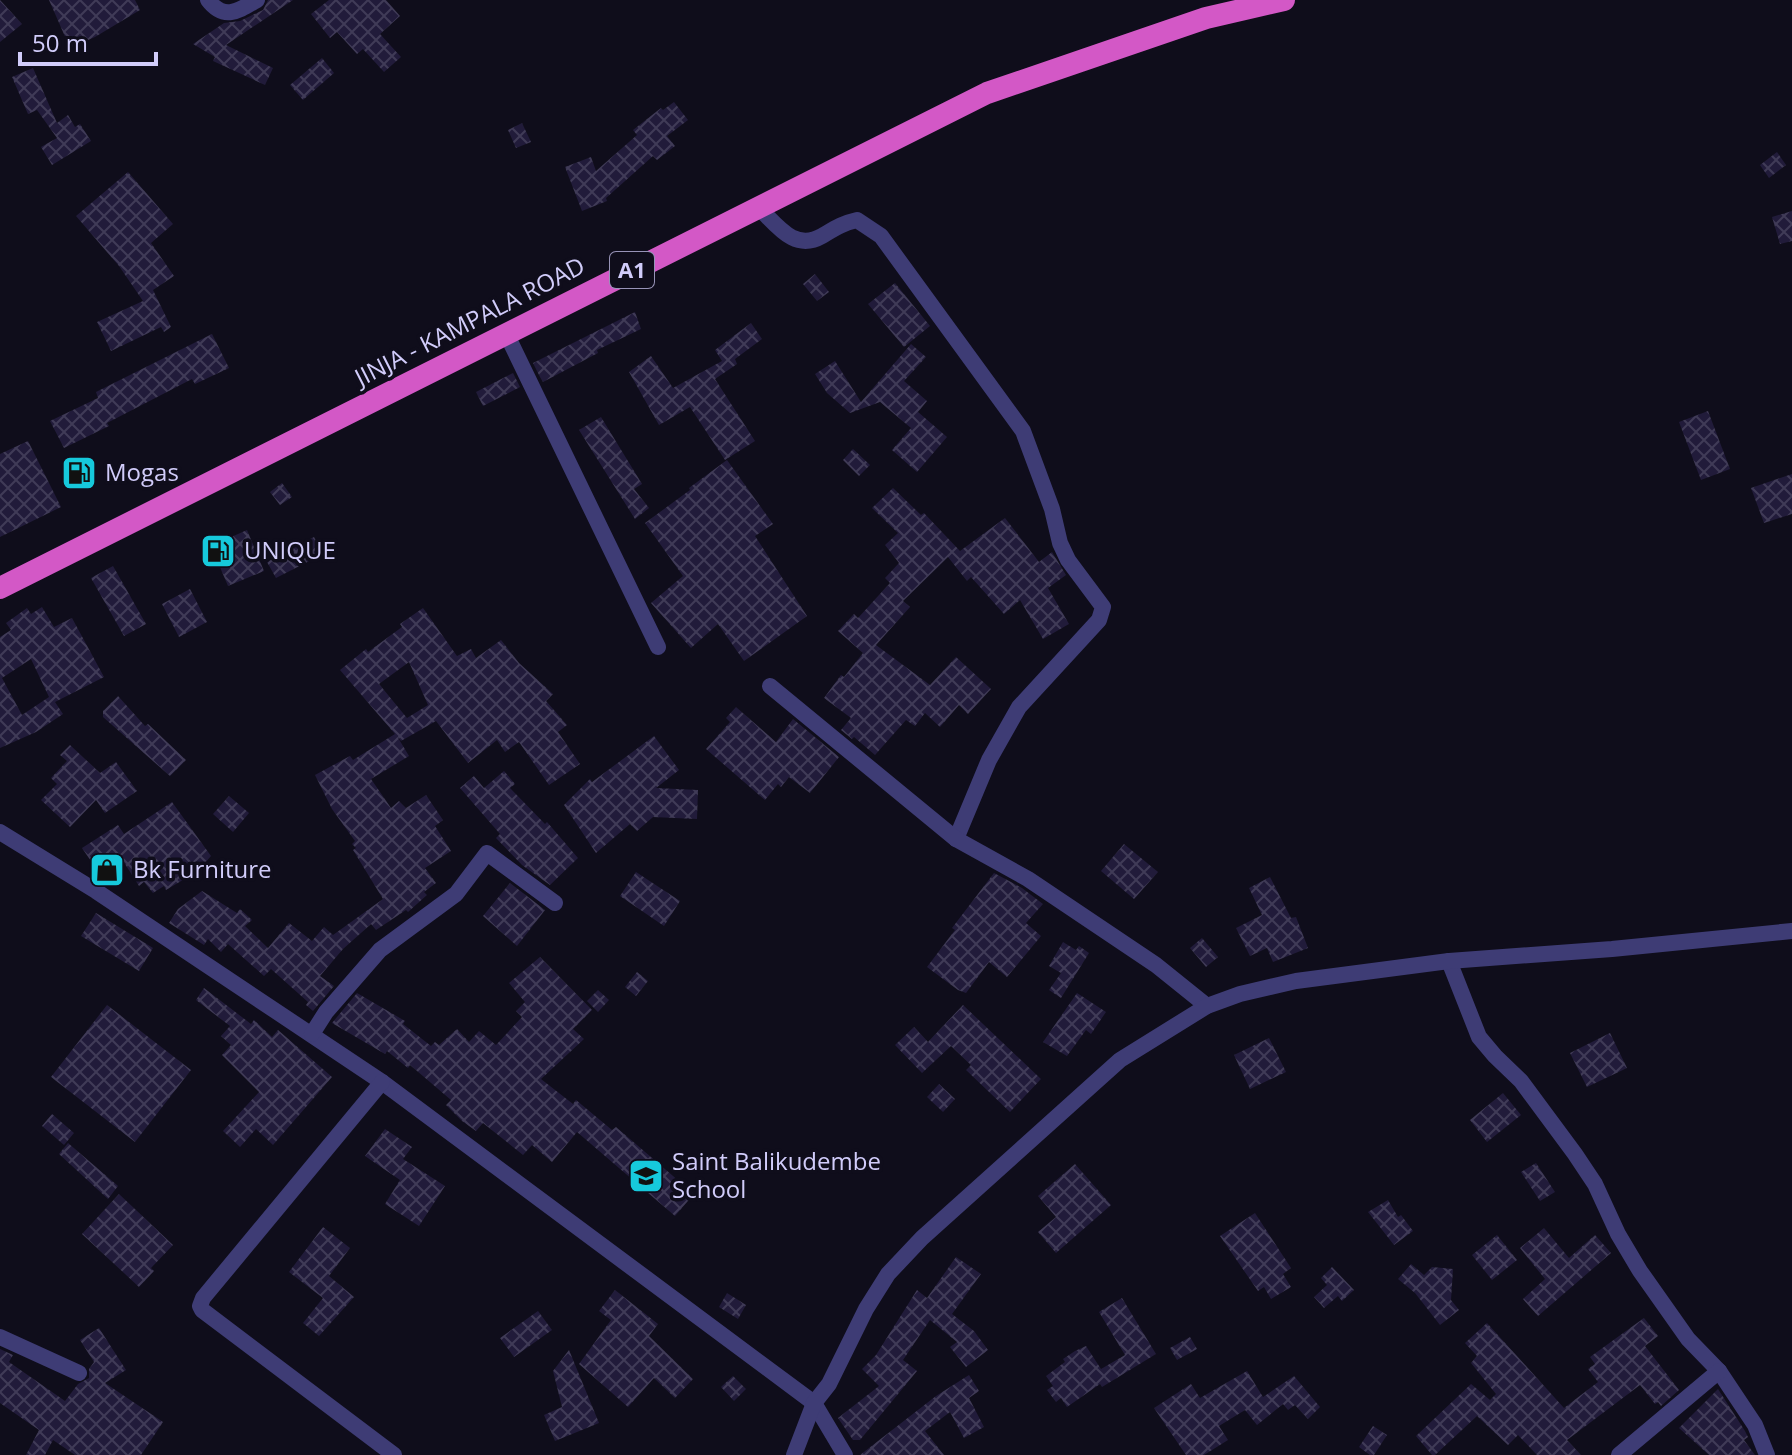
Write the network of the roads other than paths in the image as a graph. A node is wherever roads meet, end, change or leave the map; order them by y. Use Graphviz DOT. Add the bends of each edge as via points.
graph roads {
  1 [pos="208,0"];
  2 [pos="257,0"];
  3 [pos="1284,0"];
  4 [pos="758,207"];
  5 [pos="506,333"];
  6 [pos="0,588"];
  7 [pos="658,647"];
  8 [pos="770,686"];
  9 [pos="0,832"];
  10 [pos="956,839"];
  11 [pos="555,903"];
  12 [pos="1792,931"];
  13 [pos="1449,961"];
  14 [pos="1207,1006"];
  15 [pos="312,1034"];
  16 [pos="382,1082"];
  17 [pos="0,1337"];
  18 [pos="1719,1371"];
  19 [pos="79,1373"];
  20 [pos="814,1403"];
  21 [pos="394,1455"];
  22 [pos="794,1455"];
  23 [pos="845,1455"];
  24 [pos="1619,1455"];
  25 [pos="1767,1455"];
  1 -- 2 [label="street" via="222,13 232,14"];
  3 -- 4 [label="highway, JINJA - KAMPALA ROAD / A1" via="1206,18 987,93"];
  4 -- 5 [label="highway, JINJA - KAMPALA ROAD / A1"];
  4 -- 10 [label="street" via="793,241 805,243 857,220 881,236 1023,431 1060,543 1103,607 1099,620 1019,707 989,760"];
  5 -- 6 [label="highway, JINJA - KAMPALA ROAD / A1"];
  5 -- 7 [label="street"];
  8 -- 10 [label="street"];
  9 -- 15 [label="street"];
  10 -- 14 [label="street" via="1028,879"];
  11 -- 15 [label="street" via="487,853 456,894 380,950"];
  12 -- 13 [label="street"];
  13 -- 14 [label="street" via="1296,981"];
  13 -- 18 [label="street" via="1479,1037 1521,1081 1575,1154 1640,1271 1688,1339"];
  14 -- 20 [label="street" via="1120,1060 922,1238 888,1274"];
  15 -- 16 [label="street"];
  16 -- 20 [label="street"];
  16 -- 21 [label="street" via="200,1306"];
  17 -- 19 [label="street"];
  18 -- 24 [label="street"];
  18 -- 25 [label="street" via="1755,1425"];
  20 -- 22 [label="street"];
  20 -- 23 [label="street"];
}
